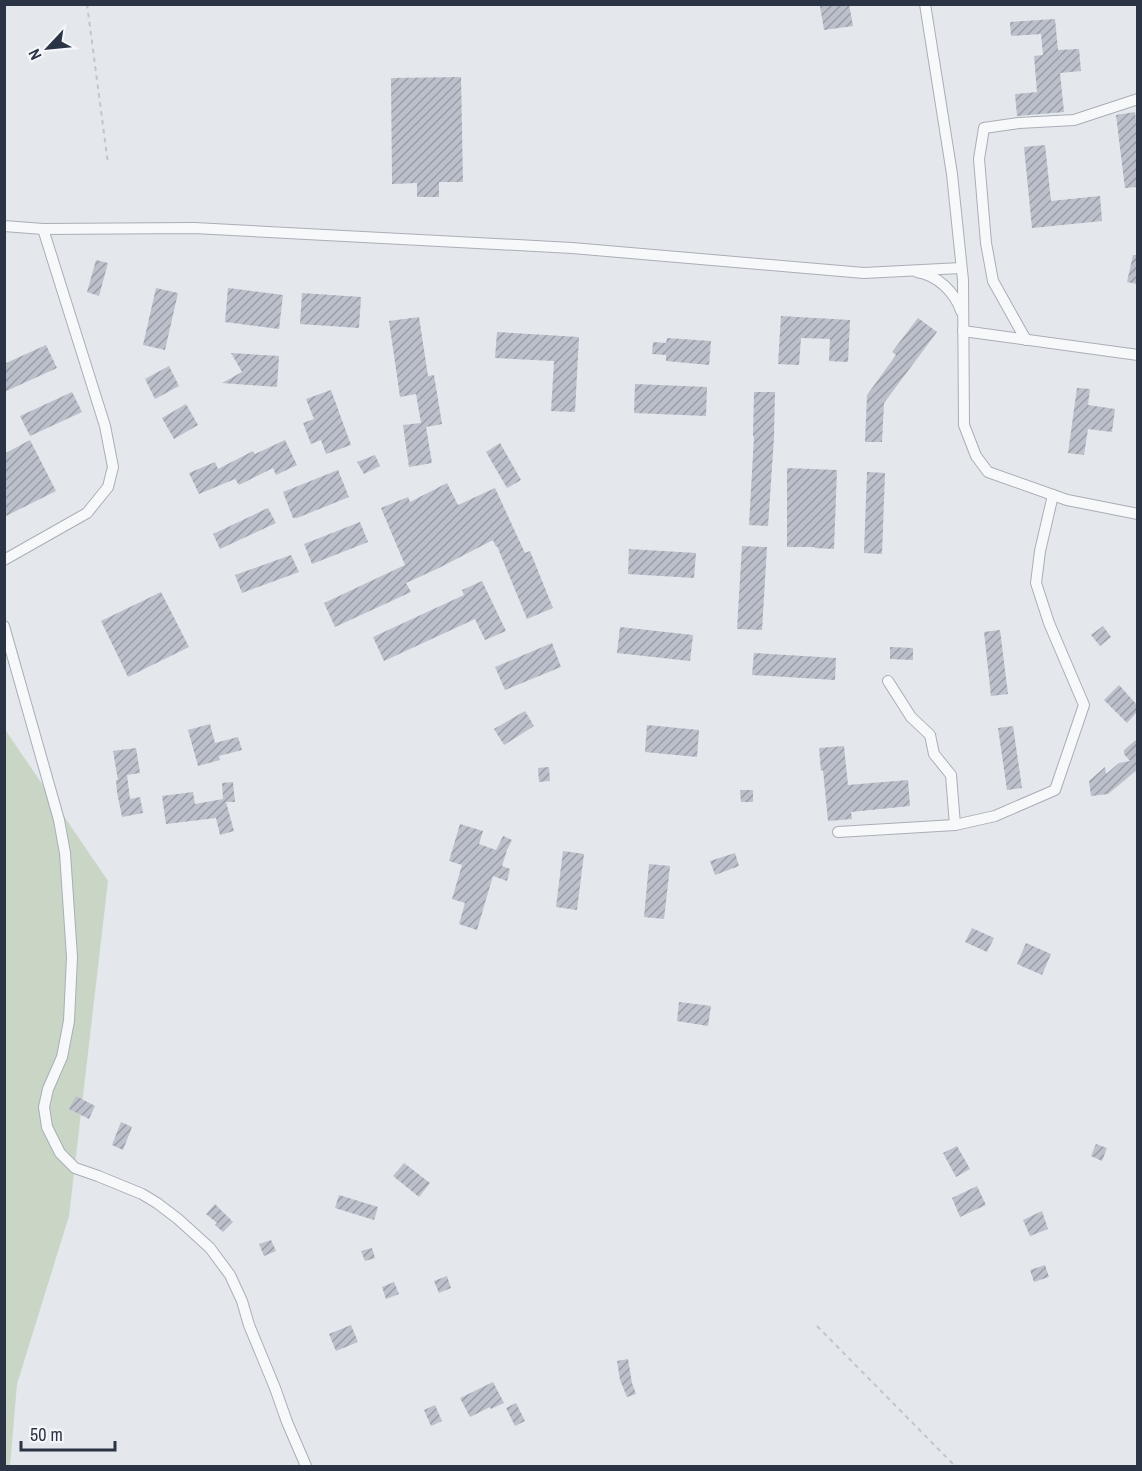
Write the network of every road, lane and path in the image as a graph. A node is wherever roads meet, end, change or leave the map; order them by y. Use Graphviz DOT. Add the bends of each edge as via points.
graph roads {
  1 [pos="87,4"];
  2 [pos="925,4"];
  3 [pos="1137,99"];
  4 [pos="108,164"];
  5 [pos="4,226"];
  6 [pos="43,229"];
  7 [pos="961,268"];
  8 [pos="906,270"];
  9 [pos="963,326"];
  10 [pos="1026,340"];
  11 [pos="1137,355"];
  12 [pos="1053,495"];
  13 [pos="1137,514"];
  14 [pos="4,560"];
  15 [pos="4,626"];
  16 [pos="888,681"];
  17 [pos="955,825"];
  18 [pos="838,832"];
  19 [pos="817,1326"];
  20 [pos="306,1467"];
  21 [pos="955,1467"];
  1 -- 4 [label="path"];
  2 -- 7 [label="street" via="952,174"];
  3 -- 10 [label="street" via="1074,120 984,128 979,159 993,281"];
  5 -- 6 [label="street"];
  6 -- 8 [label="street" via="194,228 572,248 864,273"];
  6 -- 14 [label="street" via="105,426 113,466 108,487 87,513"];
  7 -- 8 [label="street"];
  7 -- 9 [label="street"];
  8 -- 9 [label="street" via="922,273 950,290"];
  9 -- 10 [label="street"];
  9 -- 12 [label="street" via="964,425 976,456 988,472"];
  10 -- 11 [label="street"];
  12 -- 13 [label="street"];
  12 -- 17 [label="street" via="1036,583 1084,705 1055,790 995,816"];
  15 -- 20 [label="street" via="65,853 72,957 70,1010 62,1057 44,1107 47,1127 60,1153 75,1168 142,1194 210,1248 242,1300"];
  16 -- 17 [label="street" via="911,717 930,735 934,754 951,776"];
  17 -- 18 [label="street"];
  19 -- 21 [label="path"];
}
